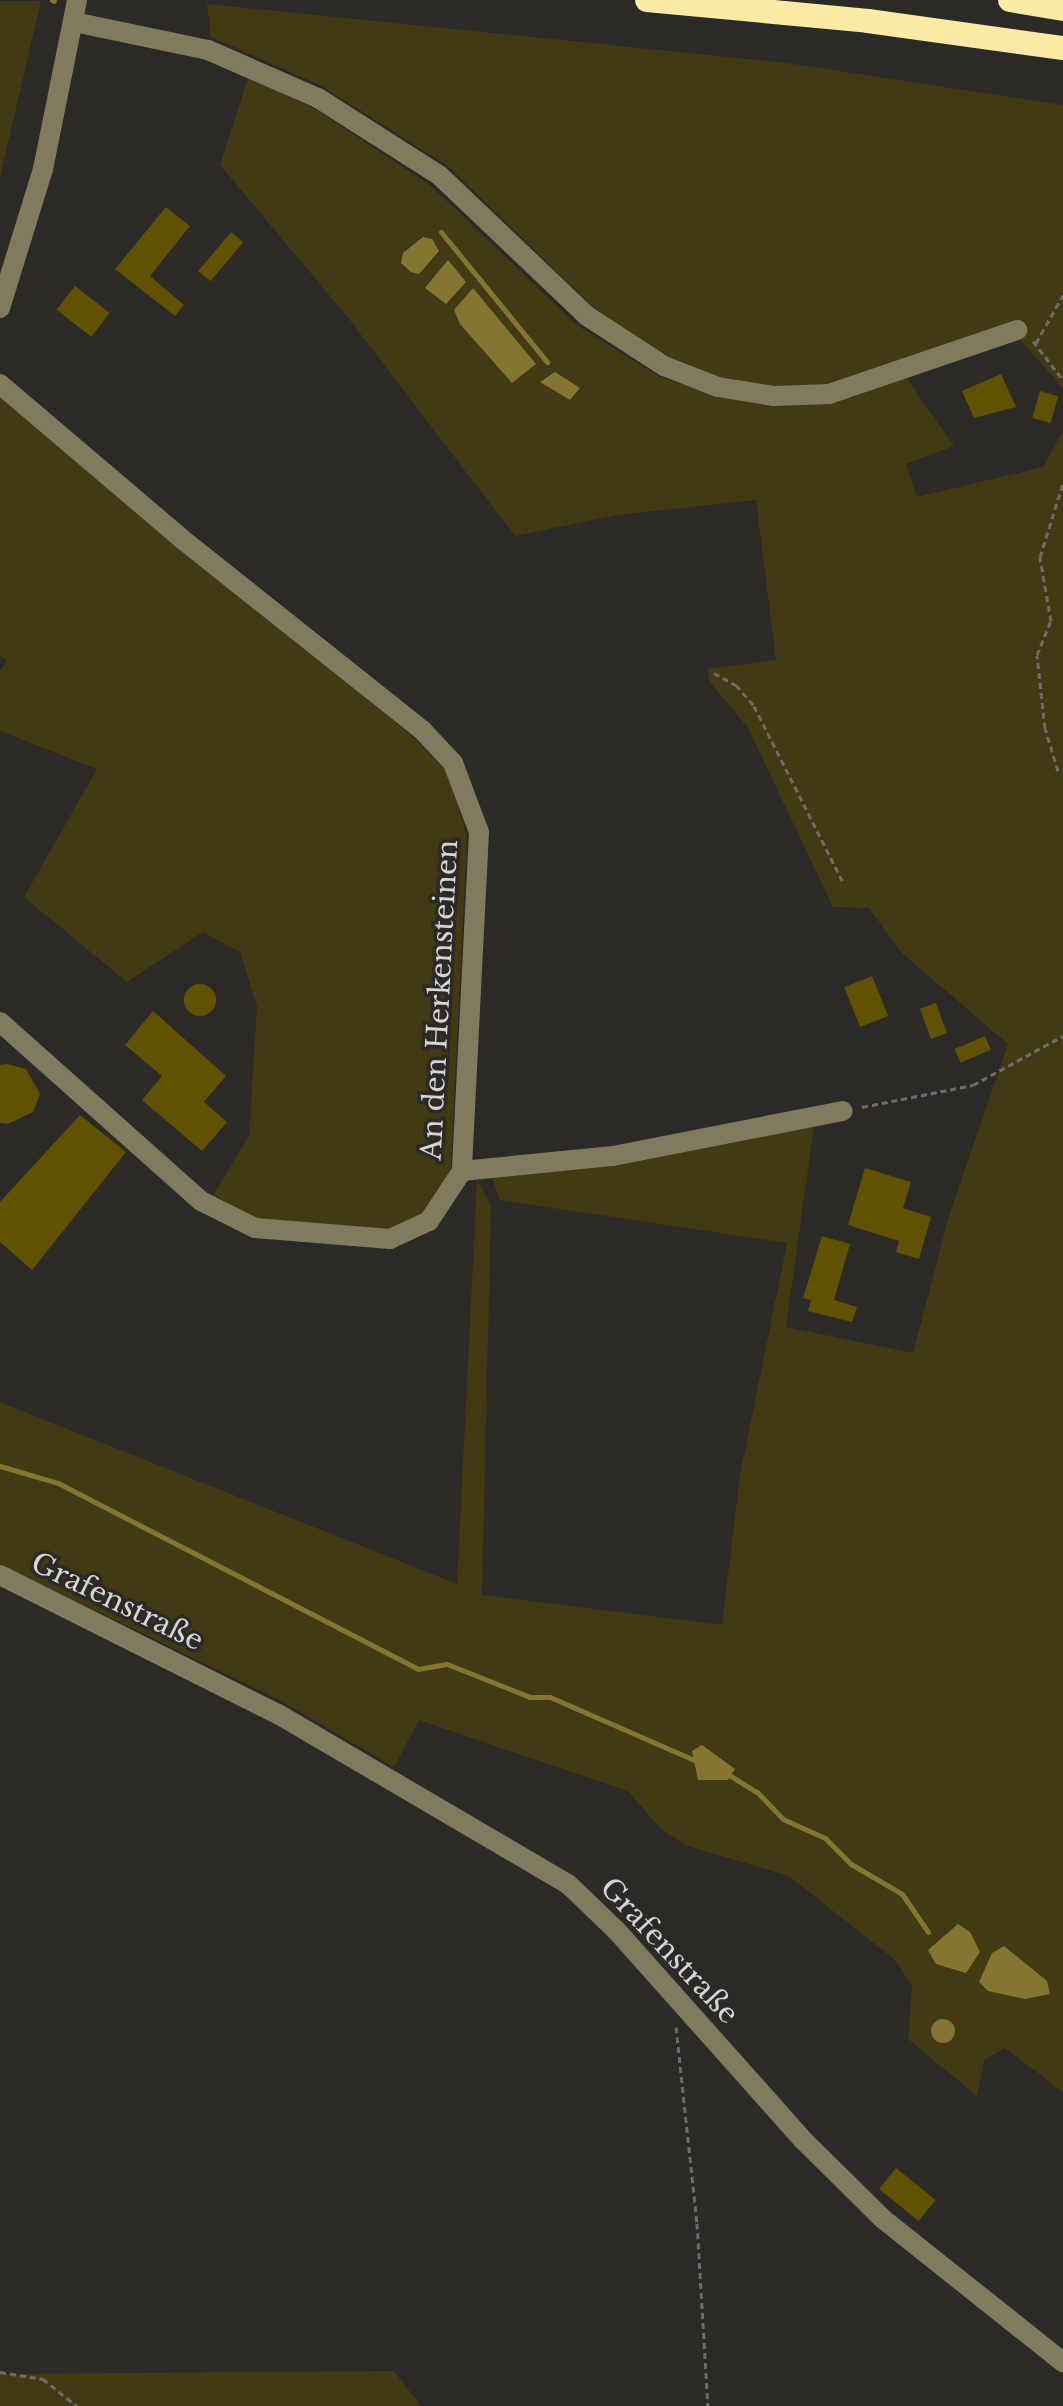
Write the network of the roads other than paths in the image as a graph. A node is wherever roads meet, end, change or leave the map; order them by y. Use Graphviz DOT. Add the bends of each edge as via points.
graph roads {
  1 [pos="77,0"];
  2 [pos="647,0"];
  3 [pos="1010,0"];
  4 [pos="1063,9"];
  5 [pos="74,22"];
  6 [pos="1063,48"];
  7 [pos="0,308"];
  8 [pos="1017,330"];
  9 [pos="0,384"];
  10 [pos="0,1022"];
  11 [pos="843,1111"];
  12 [pos="462,1171"];
  13 [pos="0,1575"];
  14 [pos="1063,2362"];
  1 -- 5 [label="street"];
  2 -- 6 [label="highway" via="868,21"];
  3 -- 4 [label="highway"];
  5 -- 7 [label="street" via="43,169"];
  5 -- 8 [label="street" via="208,50 318,98 439,175 587,316 664,366 718,387 774,396 829,394"];
  9 -- 12 [label="street, An den Herkensteinen" via="182,539 423,731 453,763 479,832"];
  10 -- 12 [label="street, An den Herkensteinen" via="201,1201 255,1228 390,1239 429,1221"];
  11 -- 12 [label="street" via="613,1156"];
  13 -- 14 [label="street, Grafenstraße" via="278,1714 568,1884 802,2139 883,2219"];
}
